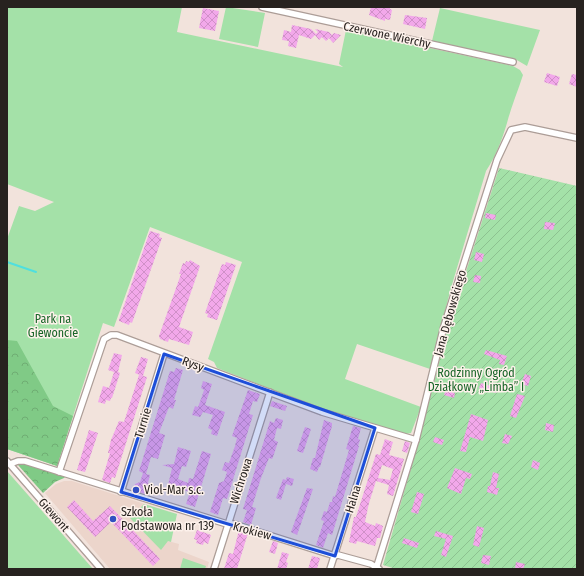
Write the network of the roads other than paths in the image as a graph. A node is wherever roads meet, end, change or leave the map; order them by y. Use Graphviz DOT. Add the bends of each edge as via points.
graph roads {
  1 [pos="262,7"];
  2 [pos="513,62"];
  3 [pos="577,138"];
  4 [pos="164,354"];
  5 [pos="270,392"];
  6 [pos="374,428"];
  7 [pos="416,440"];
  8 [pos="8,463"];
  9 [pos="59,472"];
  10 [pos="121,492"];
  11 [pos="227,524"];
  12 [pos="335,556"];
  13 [pos="101,569"];
  14 [pos="214,569"];
  15 [pos="330,569"];
  16 [pos="377,569"];
  1 -- 2 [label="street, Czerwone Wierchy"];
  3 -- 7 [label="street, Jana Dębowskiego" via="525,127 511,130 497,160 444,326"];
  4 -- 5 [label="street, Rysy"];
  4 -- 9 [label="street, Rysy" via="117,335 104,339"];
  4 -- 10 [label="street, Turnie"];
  5 -- 6 [label="street, Rysy"];
  5 -- 11 [label="street, Wichrowa"];
  6 -- 7 [label="street, Rysy"];
  6 -- 12 [label="street, Halna"];
  7 -- 16 [label="street, Jana Dębowskiego"];
  8 -- 9 [label="street, Krokiew" via="21,461"];
  8 -- 13 [label="street, Giewont"];
  9 -- 10 [label="street, Krokiew"];
  10 -- 11 [label="street, Krokiew"];
  11 -- 12 [label="street, Krokiew"];
  11 -- 14 [label="street, Wichrowa"];
  12 -- 15 [label="street, Halna"];
  12 -- 16 [label="street, Krokiew" via="371,564"];
}
